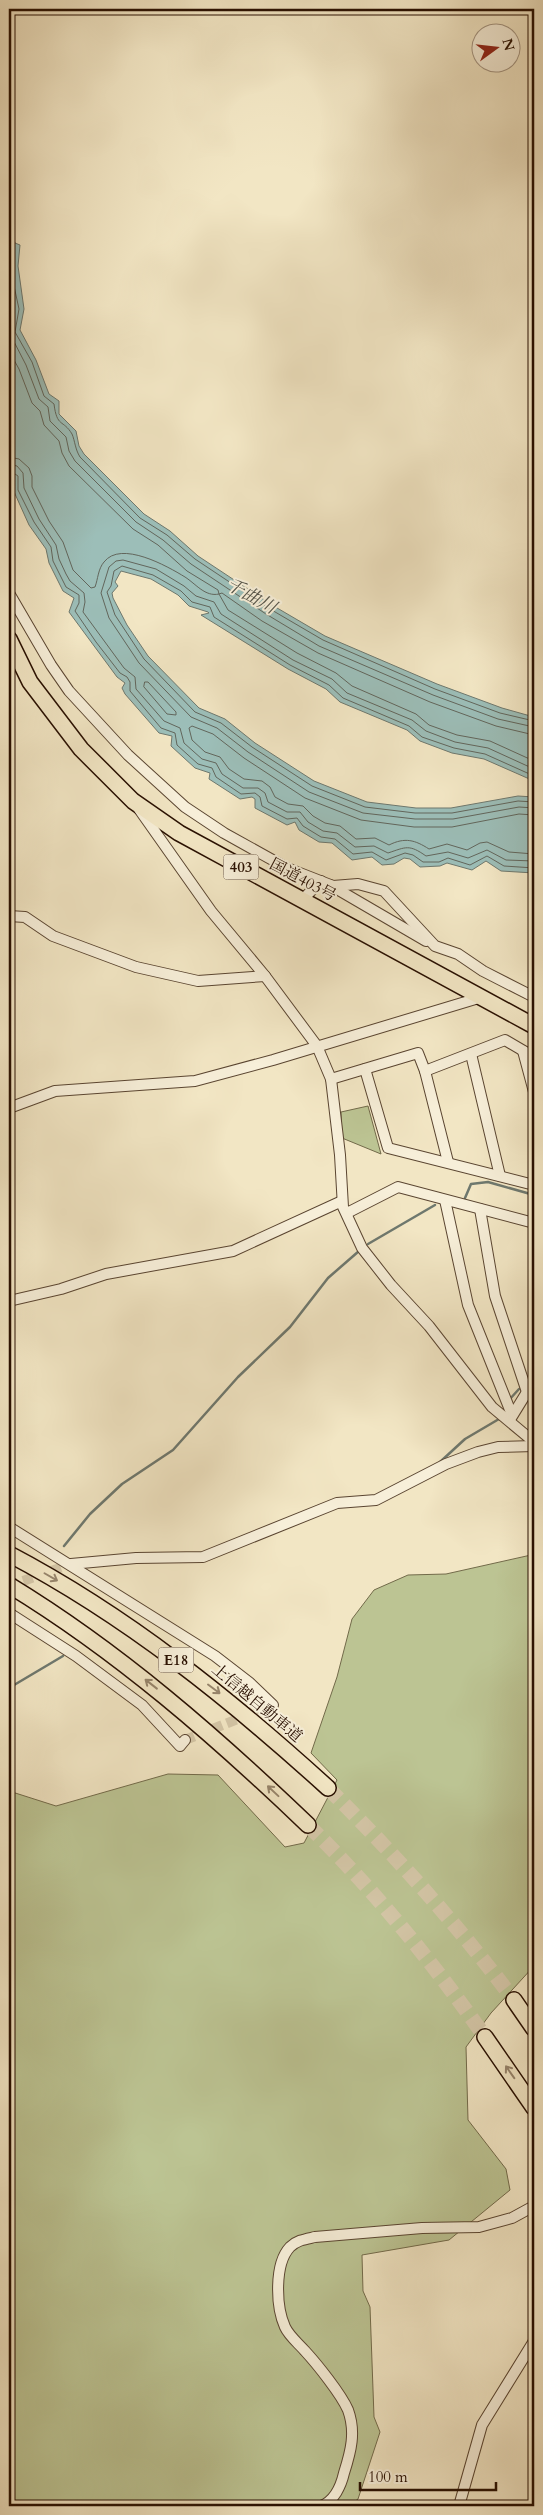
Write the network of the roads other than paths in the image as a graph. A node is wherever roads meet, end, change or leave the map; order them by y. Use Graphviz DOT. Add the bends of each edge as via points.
graph roads {
  1 [pos="9,593"];
  2 [pos="9,639"];
  3 [pos="133,802"];
  4 [pos="323,882"];
  5 [pos="302,900"];
  6 [pos="9,916"];
  7 [pos="435,946"];
  8 [pos="265,976"];
  9 [pos="482,997"];
  10 [pos="534,997"];
  11 [pos="534,1026"];
  12 [pos="317,1046"];
  13 [pos="523,1051"];
  14 [pos="470,1054"];
  15 [pos="534,1057"];
  16 [pos="365,1069"];
  17 [pos="425,1071"];
  18 [pos="331,1078"];
  19 [pos="534,1092"];
  20 [pos="9,1108"];
  21 [pos="448,1162"];
  22 [pos="500,1176"];
  23 [pos="534,1185"];
  24 [pos="444,1200"];
  25 [pos="342,1201"];
  26 [pos="480,1209"];
  27 [pos="347,1213"];
  28 [pos="534,1223"];
  29 [pos="9,1302"];
  30 [pos="531,1390"];
  31 [pos="511,1418"];
  32 [pos="534,1442"];
  33 [pos="534,1446"];
  34 [pos="9,1528"];
  35 [pos="9,1554"];
  36 [pos="71,1564"];
  37 [pos="9,1586"];
  38 [pos="9,1614"];
  39 [pos="274,1706"];
  40 [pos="185,1740"];
  41 [pos="328,1788"];
  42 [pos="308,1825"];
  43 [pos="514,2000"];
  44 [pos="534,2029"];
  45 [pos="485,2037"];
  46 [pos="534,2108"];
  47 [pos="534,2206"];
  48 [pos="534,2341"];
  49 [pos="323,2506"];
  50 [pos="459,2506"];
  1 -- 4 [label="street" via="69,691 156,783 224,834 287,868"];
  2 -- 3 [label="highway, 国道403号 / 403" via="30,682 81,749"];
  3 -- 5 [label="highway, 国道403号 / 403" via="178,833"];
  3 -- 8 [label="street" via="211,911"];
  4 -- 5 [label="street"];
  4 -- 7 [label="street"];
  4 -- 7 [label="street" via="333,886 358,884 384,891"];
  5 -- 9 [label="highway, 国道403号 / 403"];
  6 -- 8 [label="street" via="26,917 53,936 76,946 153,971 198,981"];
  7 -- 10 [label="street" via="458,954"];
  8 -- 12 [label="street"];
  9 -- 11 [label="highway, 国道403号 / 403"];
  9 -- 12 [label="street"];
  12 -- 18 [label="street"];
  12 -- 20 [label="street" via="195,1081 55,1091"];
  13 -- 14 [label="street" via="505,1040"];
  13 -- 15 [label="street"];
  13 -- 19 [label="street"];
  14 -- 17 [label="street"];
  14 -- 22 [label="street"];
  16 -- 17 [label="street" via="418,1053"];
  16 -- 18 [label="street"];
  16 -- 21 [label="street" via="388,1148"];
  17 -- 21 [label="street"];
  18 -- 25 [label="street"];
  21 -- 22 [label="street"];
  22 -- 23 [label="street"];
  24 -- 26 [label="street"];
  24 -- 27 [label="street" via="398,1188"];
  24 -- 31 [label="street" via="468,1305"];
  25 -- 27 [label="street"];
  25 -- 29 [label="street" via="233,1251 106,1274"];
  26 -- 28 [label="street"];
  26 -- 30 [label="street" via="495,1296"];
  27 -- 31 [label="street" via="362,1248 391,1285 429,1326 492,1407"];
  30 -- 31 [label="street"];
  31 -- 32 [label="street"];
  33 -- 36 [label="street" via="498,1447 478,1452 446,1464 376,1500 337,1503 203,1557 136,1558"];
  34 -- 36 [label="street"];
  35 -- 41 [label="highway, 上信越自動車道 / E18, one-way" via="104,1609 181,1664 252,1720"];
  36 -- 39 [label="street" via="215,1656 250,1682"];
  42 -- 37 [label="highway, E18, one-way" via="179,1706 105,1649"];
  38 -- 40 [label="street" via="76,1656 142,1706 180,1746"];
  43 -- 44 [label="highway"];
  46 -- 45 [label="highway, one-way"];
  47 -- 49 [label="street" via="512,2218 479,2227 314,2237 297,2241 289,2247 281,2265 278,2296 285,2327 348,2409 353,2433 352,2454 342,2481"];
  48 -- 50 [label="street" via="482,2425"];
}
